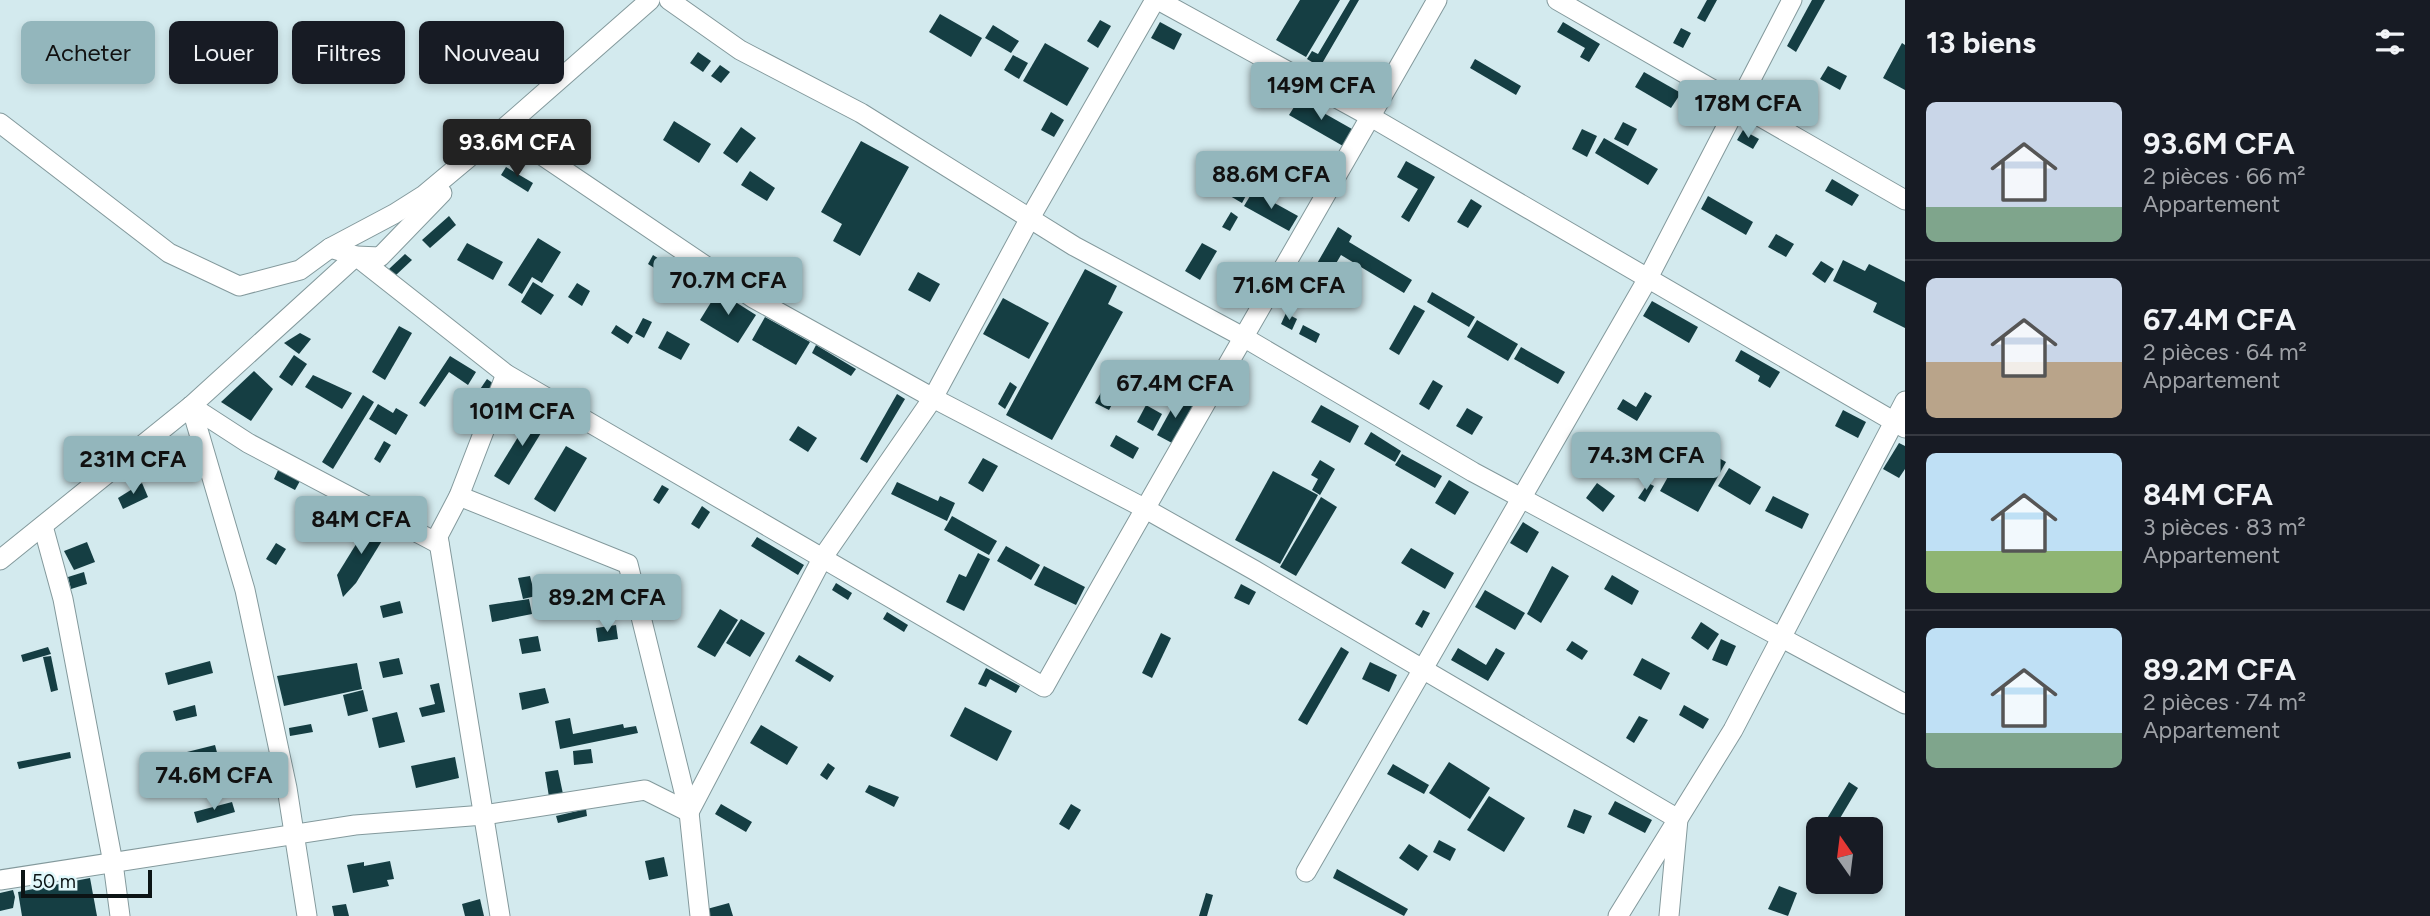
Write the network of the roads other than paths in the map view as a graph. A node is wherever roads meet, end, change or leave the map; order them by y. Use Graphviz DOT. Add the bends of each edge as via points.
graph roads {
  1 [pos="650,0"];
  2 [pos="669,0"];
  3 [pos="1157,0"];
  4 [pos="1437,0"];
  5 [pos="1557,0"];
  6 [pos="1792,0"];
  7 [pos="1737,104"];
  8 [pos="1371,117"];
  9 [pos="0,124"];
  10 [pos="503,130"];
  11 [pos="1905,200"];
  12 [pos="1030,218"];
  13 [pos="330,248"];
  14 [pos="356,256"];
  15 [pos="1647,280"];
  16 [pos="1245,338"];
  17 [pos="506,374"];
  18 [pos="933,398"];
  19 [pos="1905,401"];
  20 [pos="191,406"];
  21 [pos="1900,425"];
  22 [pos="459,496"];
  23 [pos="1520,498"];
  24 [pos="1144,508"];
  25 [pos="43,526"];
  26 [pos="439,544"];
  27 [pos="823,557"];
  28 [pos="0,560"];
  29 [pos="1781,638"];
  30 [pos="1423,668"];
  31 [pos="1905,704"];
  32 [pos="689,812"];
  33 [pos="484,815"];
  34 [pos="1678,819"];
  35 [pos="294,834"];
  36 [pos="113,863"];
  37 [pos="1306,872"];
  38 [pos="0,880"];
  39 [pos="120,916"];
  40 [pos="307,916"];
  41 [pos="500,916"];
  42 [pos="700,916"];
  43 [pos="1618,916"];
  44 [pos="1669,916"];
  1 -- 10 [label="street"];
  2 -- 12 [label="street" via="740,50 861,113"];
  3 -- 8 [label="street"];
  3 -- 12 [label="street"];
  4 -- 8 [label="street"];
  5 -- 7 [label="street"];
  6 -- 7 [label="street"];
  7 -- 11 [label="street"];
  7 -- 15 [label="street"];
  8 -- 15 [label="street"];
  8 -- 16 [label="street"];
  9 -- 13 [label="street" via="169,253 239,286 300,270"];
  10 -- 13 [label="street" via="424,195"];
  10 -- 14 [label="street" via="380,257"];
  10 -- 18 [label="street" via="753,298"];
  12 -- 16 [label="street"];
  12 -- 18 [label="street"];
  13 -- 14 [label="street"];
  14 -- 17 [label="street"];
  14 -- 20 [label="street"];
  15 -- 21 [label="street"];
  15 -- 23 [label="street"];
  16 -- 23 [label="street"];
  16 -- 24 [label="street"];
  17 -- 22 [label="street"];
  17 -- 27 [label="street"];
  18 -- 24 [label="street"];
  18 -- 27 [label="street"];
  19 -- 21 [label="street"];
  20 -- 25 [label="street"];
  20 -- 26 [label="street" via="248,443"];
  20 -- 35 [label="street" via="245,590"];
  21 -- 29 [label="street"];
  22 -- 26 [label="street" via="438,536"];
  22 -- 32 [label="street" via="628,564"];
  23 -- 29 [label="street"];
  23 -- 30 [label="street"];
  24 -- 27 [label="street" via="1044,687"];
  24 -- 30 [label="street"];
  25 -- 28 [label="street"];
  25 -- 36 [label="street" via="63,599"];
  26 -- 33 [label="street"];
  27 -- 32 [label="street"];
  29 -- 31 [label="street"];
  29 -- 34 [label="street" via="1733,730"];
  30 -- 34 [label="street"];
  30 -- 37 [label="street"];
  32 -- 33 [label="street" via="645,790"];
  32 -- 42 [label="street"];
  33 -- 35 [label="street"];
  33 -- 41 [label="street"];
  34 -- 43 [label="street"];
  34 -- 44 [label="street"];
  35 -- 36 [label="street"];
  35 -- 40 [label="street"];
  36 -- 38 [label="street"];
  36 -- 39 [label="street"];
}
